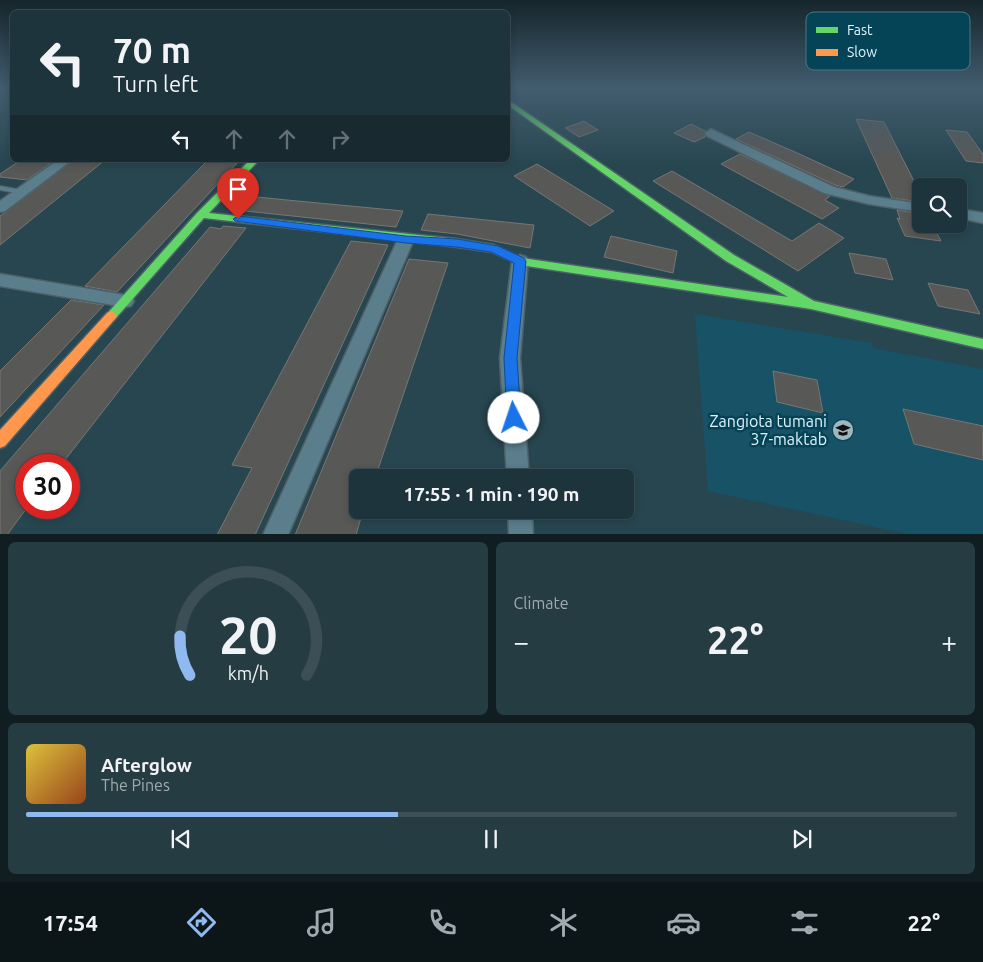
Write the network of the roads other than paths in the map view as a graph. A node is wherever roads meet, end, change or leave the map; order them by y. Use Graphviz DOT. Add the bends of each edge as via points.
graph roads {
  1 [pos="525,114"];
  2 [pos="711,133"];
  3 [pos="63,162"];
  4 [pos="253,162"];
  5 [pos="0,188"];
  6 [pos="22,192"];
  7 [pos="912,207"];
  8 [pos="0,208"];
  9 [pos="201,215"];
  10 [pos="967,215"];
  11 [pos="983,218"];
  12 [pos="406,239"];
  13 [pos="520,261"];
  14 [pos="0,280"];
  15 [pos="125,301"];
  16 [pos="811,305"];
  17 [pos="983,344"];
  18 [pos="0,441"];
  19 [pos="517,469"];
  20 [pos="520,519"];
  21 [pos="275,534"];
  22 [pos="521,534"];
  1 -- 16 [label="street" via="730,258"];
  2 -- 7 [label="street" via="829,190"];
  3 -- 6 [label="street"];
  4 -- 9 [label="street"];
  5 -- 6 [label="lane"];
  6 -- 8 [label="street"];
  9 -- 12 [label="street"];
  9 -- 15 [label="street"];
  10 -- 11 [label="street"];
  12 -- 13 [label="street" via="494,249"];
  12 -- 21 [label="street"];
  13 -- 16 [label="street"];
  13 -- 19 [label="street" via="510,358"];
  14 -- 15 [label="street"];
  15 -- 18 [label="street"];
  16 -- 17 [label="street"];
  20 -- 22 [label="street"];
}
